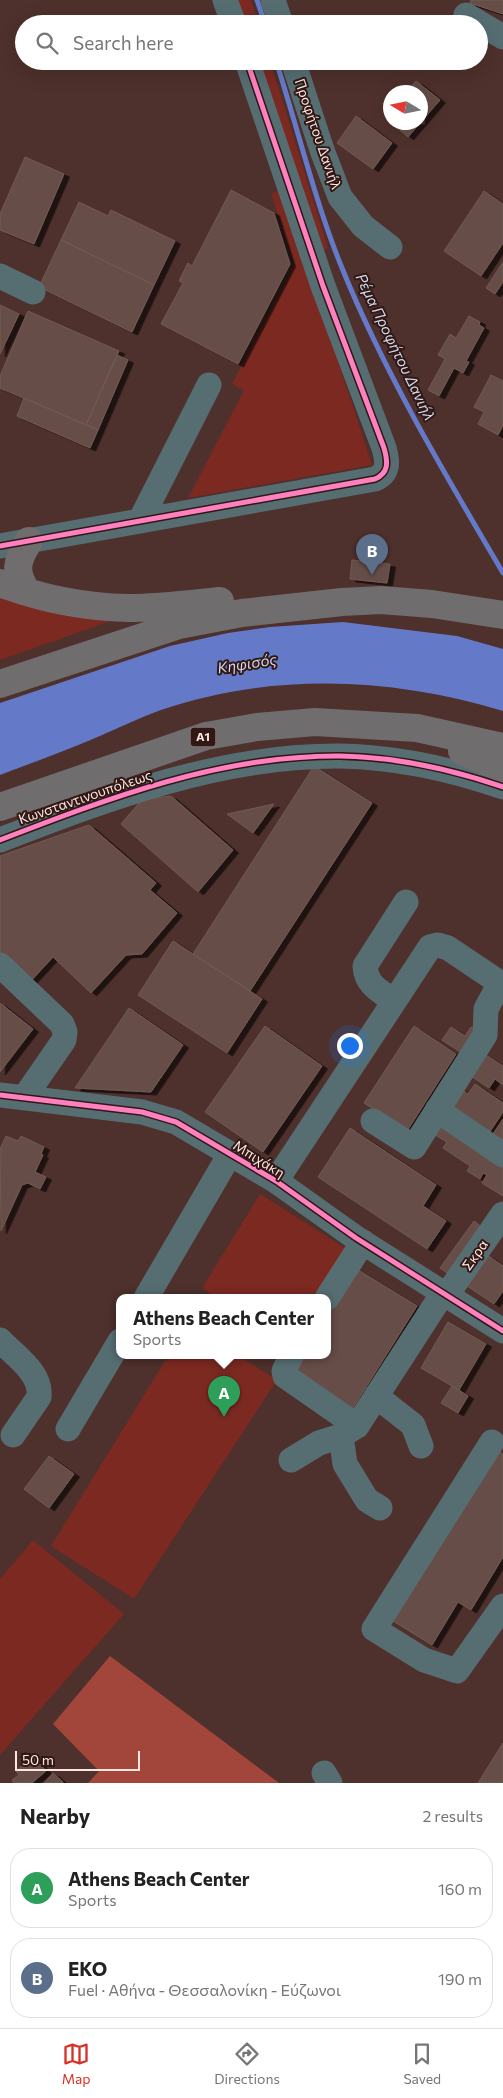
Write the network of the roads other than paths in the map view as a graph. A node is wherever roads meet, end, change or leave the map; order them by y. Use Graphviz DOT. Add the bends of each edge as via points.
graph roads {
  1 [pos="225,0"];
  2 [pos="273,0"];
  3 [pos="231,15"];
  4 [pos="278,15"];
  5 [pos="488,28"];
  6 [pos="503,37"];
  7 [pos="250,70"];
  8 [pos="296,70"];
  9 [pos="390,247"];
  10 [pos="0,276"];
  11 [pos="33,292"];
  12 [pos="209,385"];
  13 [pos="140,521"];
  14 [pos="29,541"];
  15 [pos="0,546"];
  16 [pos="0,583"];
  17 [pos="27,592"];
  18 [pos="309,606"];
  19 [pos="503,615"];
  20 [pos="0,684"];
  21 [pos="417,728"];
  22 [pos="503,747"];
  23 [pos="503,768"];
  24 [pos="503,787"];
  25 [pos="0,807"];
  26 [pos="0,840"];
  27 [pos="406,902"];
  28 [pos="0,965"];
  29 [pos="501,984"];
  30 [pos="394,1001"];
  31 [pos="494,1041"];
  32 [pos="12,1097"];
  33 [pos="437,1110"];
  34 [pos="373,1121"];
  35 [pos="230,1154"];
  36 [pos="503,1155"];
  37 [pos="276,1181"];
  38 [pos="503,1214"];
  39 [pos="363,1242"];
  40 [pos="148,1294"];
  41 [pos="330,1294"];
  42 [pos="444,1295"];
  43 [pos="503,1330"];
  44 [pos="0,1340"];
  45 [pos="116,1348"];
  46 [pos="290,1359"];
  47 [pos="376,1396"];
  48 [pos="68,1429"];
  49 [pos="349,1431"];
  50 [pos="13,1435"];
  51 [pos="492,1442"];
  52 [pos="421,1446"];
  53 [pos="291,1460"];
  54 [pos="380,1508"];
  55 [pos="503,1606"];
  1 -- 3 [label="street"];
  2 -- 4 [label="street"];
  5 -- 6 [label="street"];
  7 -- 13 [label="street" via="323,286 384,448 387,468 375,479"];
  8 -- 9 [label="street, Προφήτου Δανιήλ" via="340,197 363,226"];
  10 -- 11 [label="street"];
  12 -- 13 [label="street"];
  13 -- 14 [label="street"];
  14 -- 15 [label="street"];
  14 -- 17 [label="highway" via="22,551 18,569 18,576"];
  16 -- 17 [label="highway"];
  17 -- 18 [label="highway" via="79,603 126,608 237,600"];
  18 -- 19 [label="highway" via="381,600"];
  18 -- 20 [label="highway" via="242,613 179,625"];
  21 -- 22 [label="highway, Α1"];
  21 -- 23 [label="highway" via="436,743"];
  21 -- 25 [label="highway, Α1" via="315,722 206,736"];
  24 -- 26 [label="street, Κωνσταντινουπόλεως" via="446,770 380,760 341,756 265,761 164,782"];
  27 -- 30 [label="street" via="365,966 365,976 371,985"];
  28 -- 32 [label="street" via="62,1024 65,1032 64,1040 33,1082"];
  29 -- 30 [label="street" via="448,948 438,945 430,947"];
  29 -- 31 [label="street" via="486,1008"];
  30 -- 37 [label="street"];
  31 -- 33 [label="street"];
  32 -- 35 [label="street, Μπιχάκη" via="160,1116"];
  33 -- 34 [label="street" via="414,1147"];
  33 -- 36 [label="street"];
  35 -- 37 [label="street, Μπιχάκη"];
  35 -- 40 [label="street"];
  37 -- 39 [label="street, Μπιχάκη"];
  38 -- 42 [label="street, Σκρα"];
  39 -- 41 [label="street"];
  39 -- 42 [label="street, Μπιχάκη"];
  42 -- 43 [label="street, Μπιχάκη"];
  42 -- 47 [label="street, Σκρα"];
  44 -- 50 [label="street" via="34,1375 40,1390"];
  45 -- 48 [label="street"];
  46 -- 49 [label="street" via="285,1376"];
  47 -- 49 [label="street, Σκρα"];
  47 -- 52 [label="street" via="413,1425"];
  49 -- 53 [label="street" via="319,1443"];
  49 -- 54 [label="street" via="345,1464 367,1500"];
  51 -- 55 [label="street" via="374,1629 424,1660 457,1671"];
}
